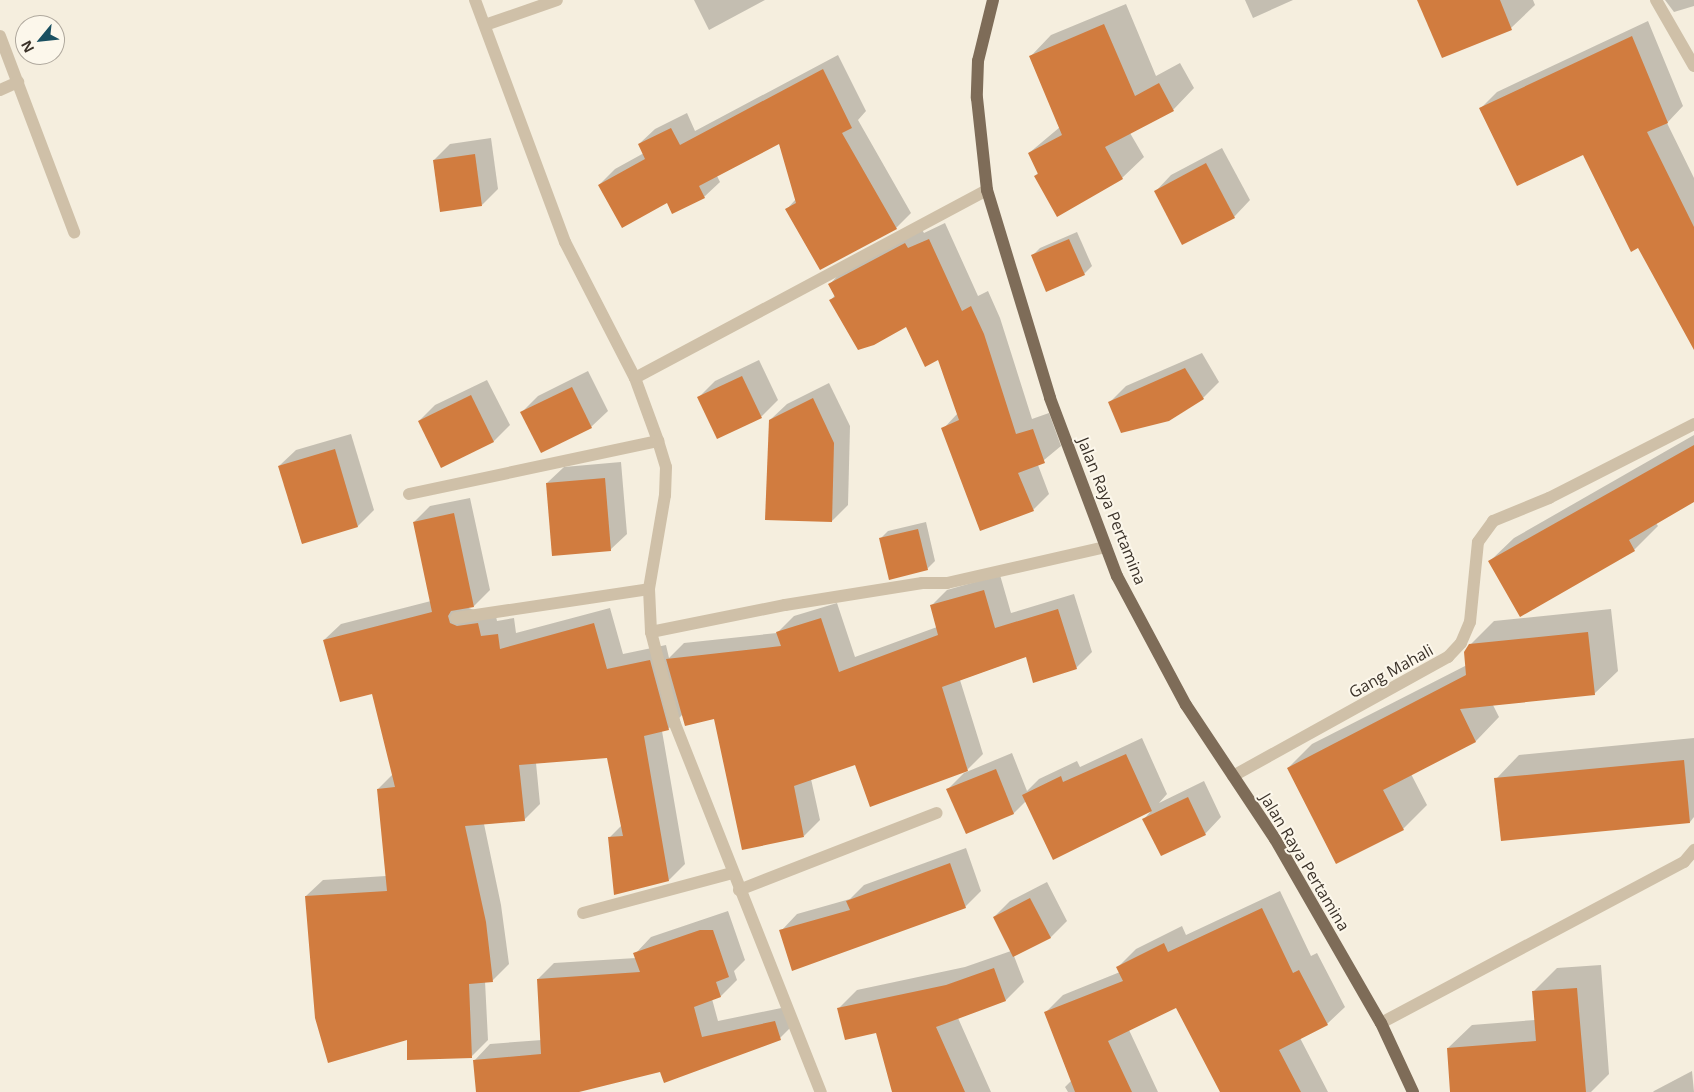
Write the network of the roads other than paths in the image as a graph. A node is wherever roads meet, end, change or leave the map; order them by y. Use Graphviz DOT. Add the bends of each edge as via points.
graph roads {
  1 [pos="475,0"];
  2 [pos="558,0"];
  3 [pos="993,0"];
  4 [pos="1656,0"];
  5 [pos="485,25"];
  6 [pos="0,36"];
  7 [pos="1694,66"];
  8 [pos="18,82"];
  9 [pos="0,90"];
  10 [pos="987,190"];
  11 [pos="74,232"];
  12 [pos="634,378"];
  13 [pos="1694,424"];
  14 [pos="658,441"];
  15 [pos="409,494"];
  16 [pos="1106,547"];
  17 [pos="648,589"];
  18 [pos="456,618"];
  19 [pos="651,632"];
  20 [pos="1233,776"];
  21 [pos="936,813"];
  22 [pos="1694,850"];
  23 [pos="732,873"];
  24 [pos="739,890"];
  25 [pos="582,913"];
  26 [pos="1381,1023"];
  27 [pos="821,1092"];
  28 [pos="1413,1092"];
  1 -- 5 [label="street"];
  2 -- 5 [label="street"];
  3 -- 10 [label="main road, Jalan Raya Pertamina" via="978,61 977,98"];
  4 -- 7 [label="street"];
  5 -- 12 [label="street" via="566,242"];
  6 -- 8 [label="street"];
  8 -- 9 [label="street"];
  8 -- 11 [label="street"];
  10 -- 12 [label="street"];
  10 -- 16 [label="main road, Jalan Raya Pertamina" via="1050,398"];
  12 -- 14 [label="street"];
  13 -- 20 [label="street, Gang Mahali" via="1549,498 1493,521 1478,542 1470,622 1461,643 1448,658"];
  14 -- 15 [label="street"];
  14 -- 17 [label="street" via="666,466 665,495"];
  16 -- 19 [label="street" via="947,584 922,583 785,605"];
  16 -- 20 [label="main road, Jalan Raya Pertamina" via="1117,576 1186,705"];
  17 -- 18 [label="street"];
  17 -- 19 [label="street"];
  19 -- 23 [label="street" via="674,724"];
  20 -- 26 [label="main road, Jalan Raya Pertamina" via="1275,839"];
  21 -- 24 [label="street"];
  22 -- 26 [label="street" via="1684,862"];
  23 -- 24 [label="street"];
  23 -- 25 [label="street"];
  24 -- 27 [label="street"];
  26 -- 28 [label="main road, Jalan Raya Pertamina"];
}
